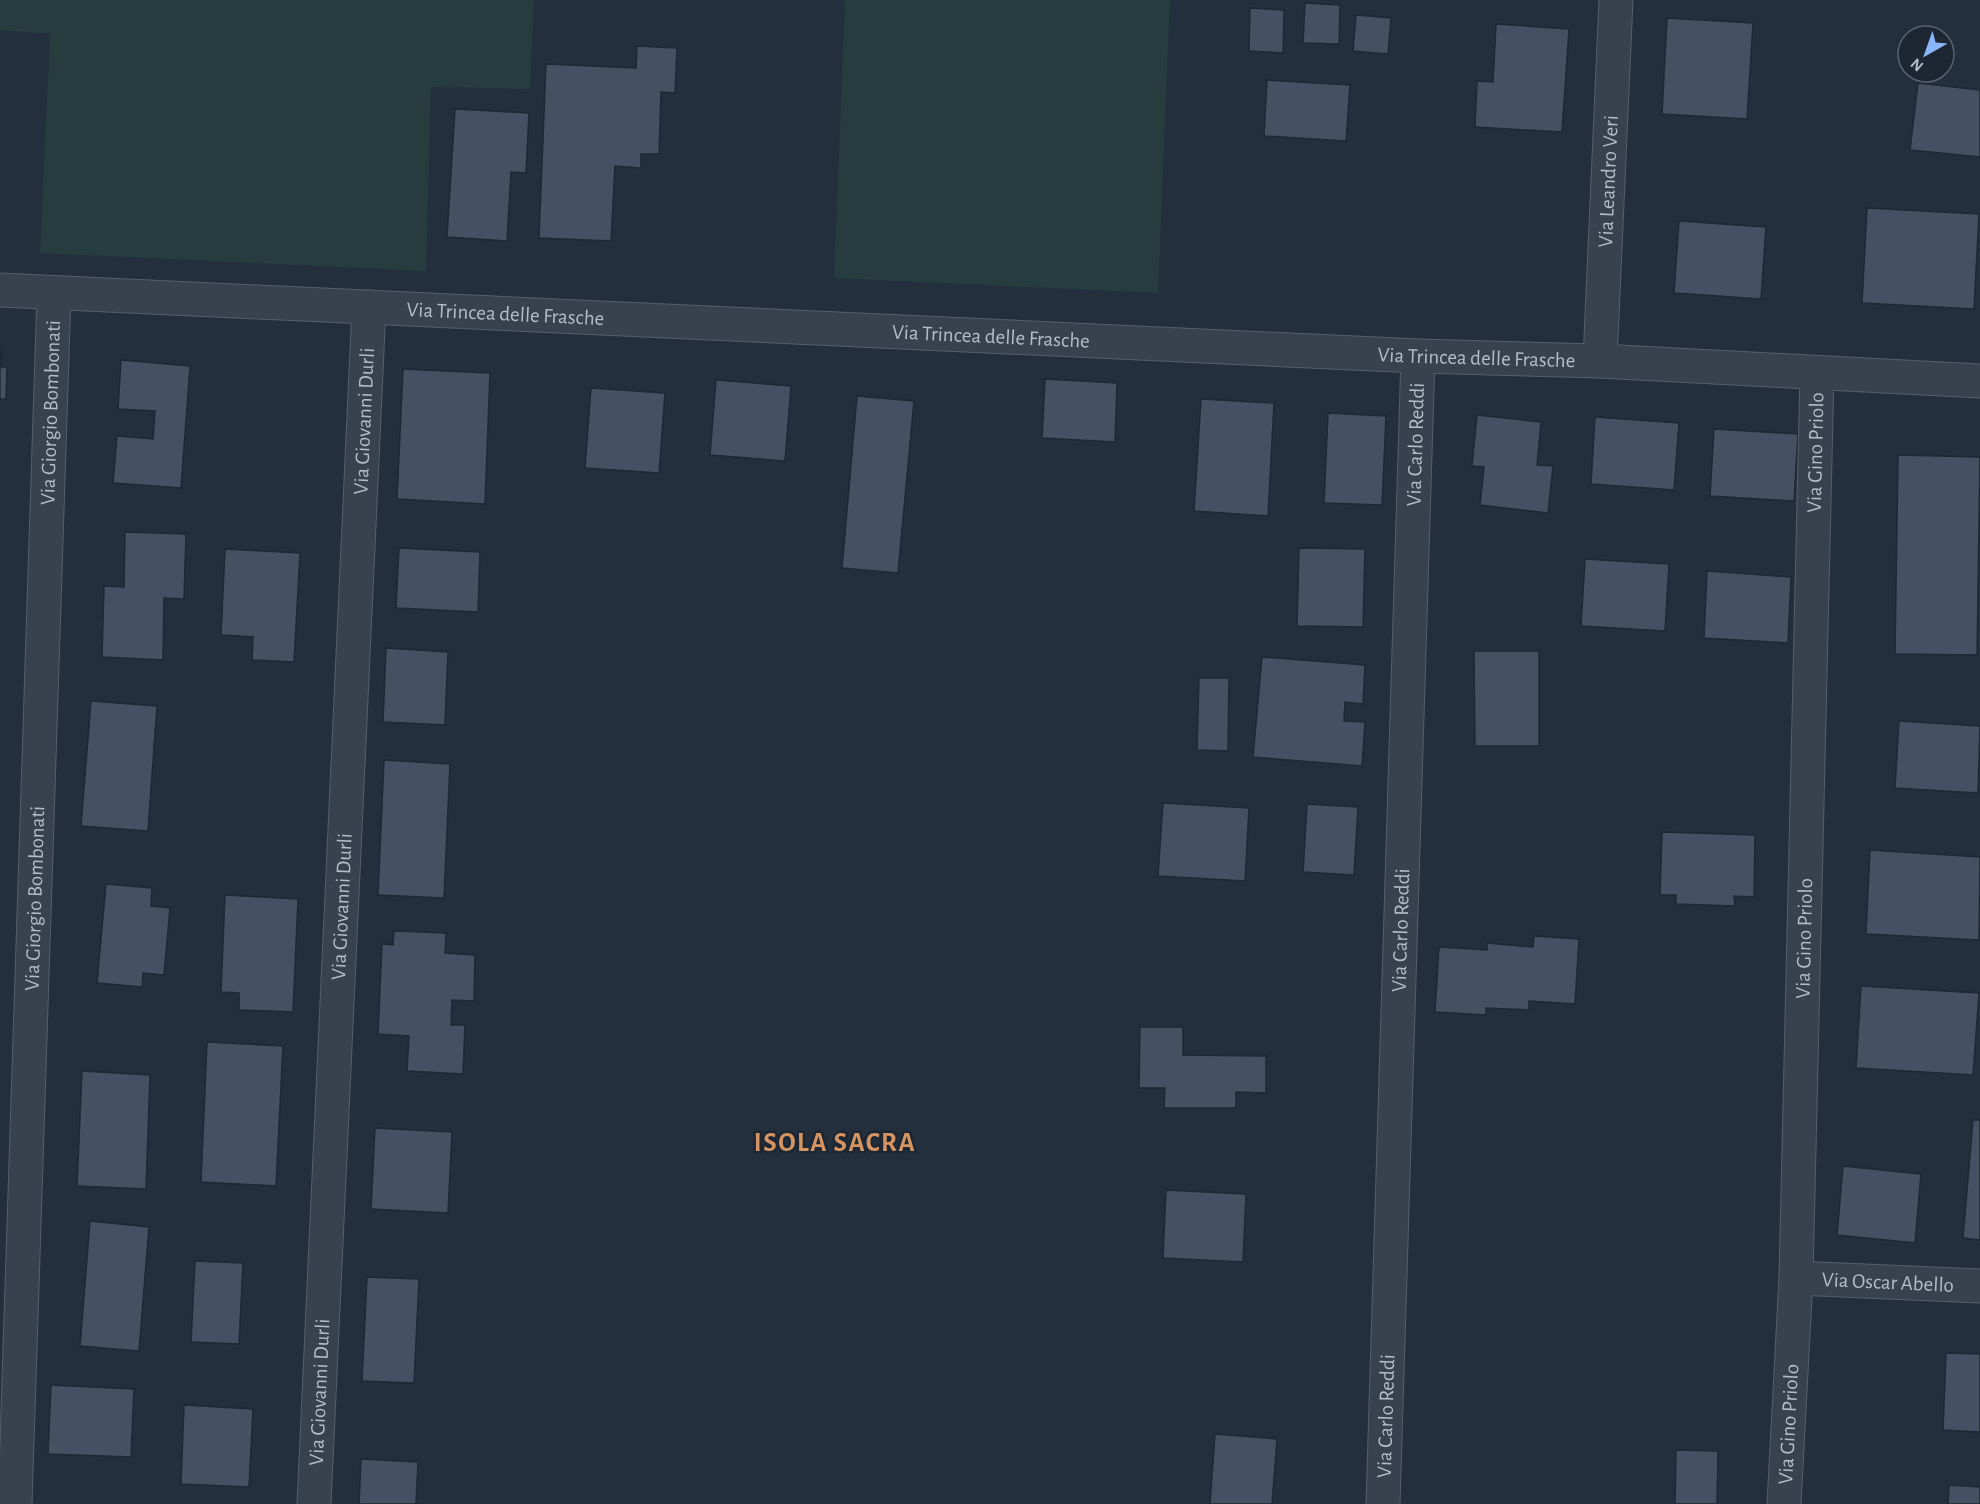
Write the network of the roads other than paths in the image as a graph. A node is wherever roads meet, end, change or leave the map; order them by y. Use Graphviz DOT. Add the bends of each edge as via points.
graph roads {
  1 [pos="1616,0"];
  2 [pos="0,291"];
  3 [pos="54,293"];
  4 [pos="369,307"];
  5 [pos="1418,356"];
  6 [pos="1600,361"];
  7 [pos="1817,373"];
  8 [pos="1980,381"];
  9 [pos="1796,1278"];
  10 [pos="1980,1286"];
  11 [pos="15,1504"];
  12 [pos="314,1504"];
  13 [pos="1383,1504"];
  14 [pos="1784,1504"];
  1 -- 6 [label="street, Via Leandro Veri"];
  2 -- 3 [label="street, Via Trincea delle Frasche"];
  3 -- 4 [label="street, Via Trincea delle Frasche"];
  3 -- 11 [label="street, Via Giorgio Bombonati"];
  4 -- 5 [label="street, Via Trincea delle Frasche"];
  4 -- 12 [label="street, Via Giovanni Durli"];
  5 -- 6 [label="street, Via Trincea delle Frasche"];
  5 -- 13 [label="street, Via Carlo Reddi"];
  6 -- 7 [label="street, Via Trincea delle Frasche"];
  7 -- 8 [label="street, Via Trincea delle Frasche"];
  7 -- 9 [label="street, Via Gino Priolo"];
  9 -- 10 [label="street, Via Oscar Abello"];
  9 -- 14 [label="street, Via Gino Priolo"];
}
